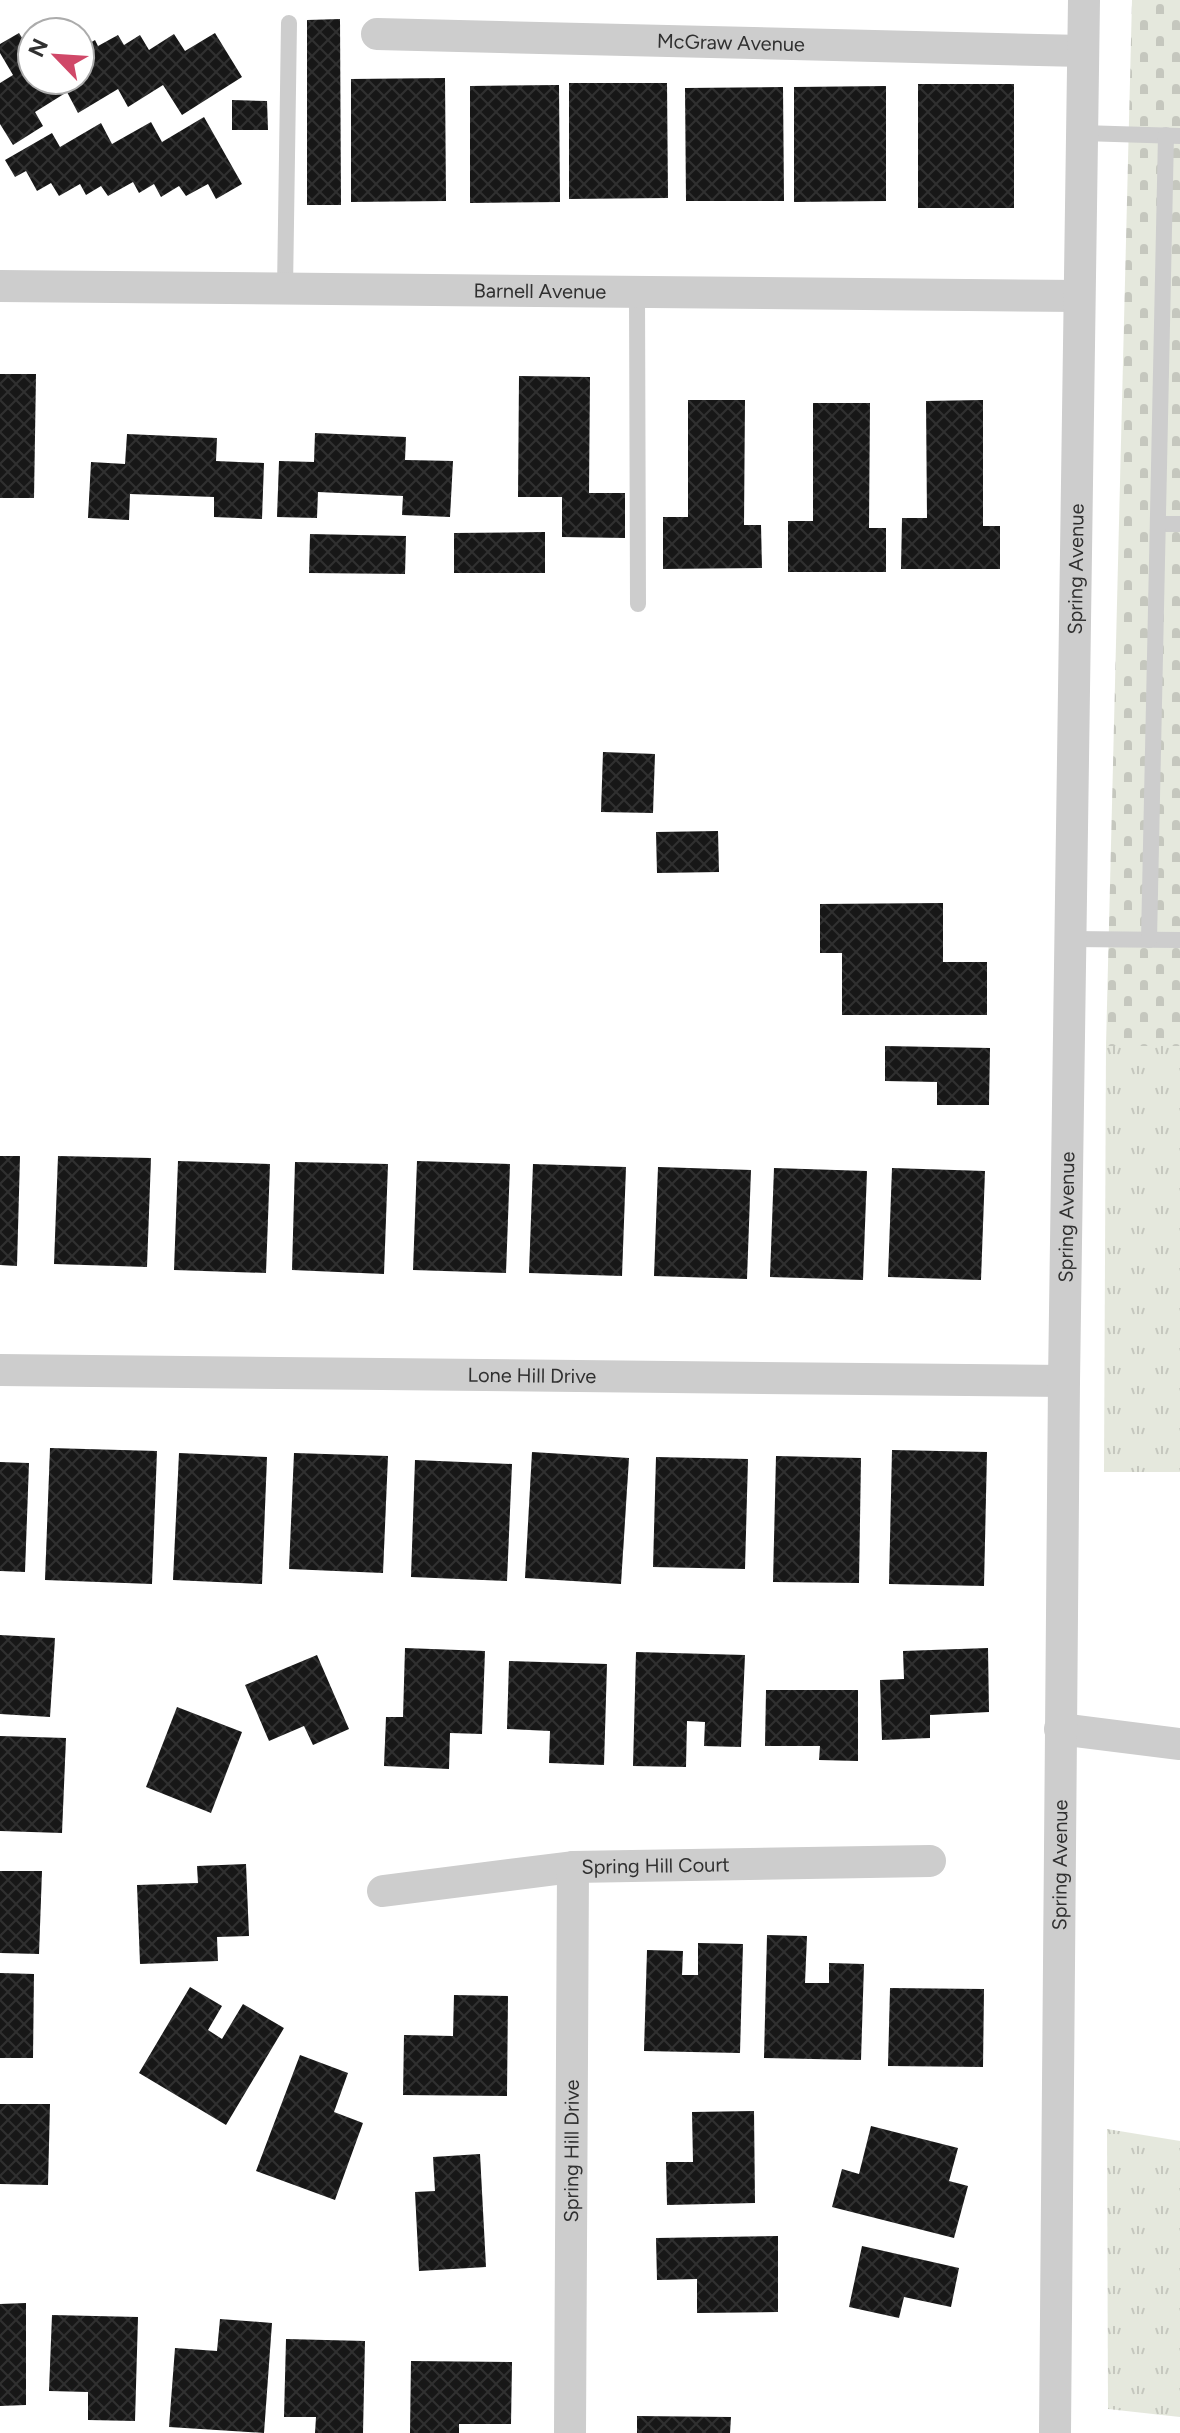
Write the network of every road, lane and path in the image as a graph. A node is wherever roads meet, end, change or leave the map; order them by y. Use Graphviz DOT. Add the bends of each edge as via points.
graph roads {
  1 [pos="1084,0"];
  2 [pos="289,23"];
  3 [pos="377,34"];
  4 [pos="1083,51"];
  5 [pos="1082,133"];
  6 [pos="1173,136"];
  7 [pos="0,286"];
  8 [pos="285,289"];
  9 [pos="637,292"];
  10 [pos="1079,296"];
  11 [pos="1158,524"];
  12 [pos="1180,524"];
  13 [pos="638,604"];
  14 [pos="1070,939"];
  15 [pos="1149,940"];
  16 [pos="1180,940"];
  17 [pos="0,1370"];
  18 [pos="1064,1381"];
  19 [pos="1060,1729"];
  20 [pos="1180,1744"];
  21 [pos="930,1861"];
  22 [pos="573,1867"];
  23 [pos="383,1891"];
  24 [pos="570,2433"];
  25 [pos="1055,2433"];
  1 -- 4 [label="street, Spring Avenue"];
  2 -- 8 [label="lane"];
  3 -- 4 [label="street, McGraw Avenue"];
  4 -- 5 [label="street, Spring Avenue"];
  5 -- 6 [label="lane"];
  5 -- 10 [label="street, Spring Avenue"];
  6 -- 11 [label="lane"];
  7 -- 8 [label="street, Barnell Avenue"];
  8 -- 9 [label="street, Barnell Avenue"];
  9 -- 10 [label="street, Barnell Avenue"];
  9 -- 13 [label="lane"];
  10 -- 14 [label="street, Spring Avenue"];
  11 -- 12 [label="lane"];
  11 -- 15 [label="lane"];
  14 -- 15 [label="lane"];
  14 -- 18 [label="street, Spring Avenue"];
  15 -- 16 [label="lane"];
  17 -- 18 [label="street, Lone Hill Drive"];
  18 -- 19 [label="street, Spring Avenue"];
  19 -- 20 [label="street"];
  19 -- 25 [label="street, Spring Avenue"];
  21 -- 22 [label="street, Spring Hill Court"];
  22 -- 23 [label="street, Spring Hill Court"];
  22 -- 24 [label="street, Spring Hill Drive"];
}
